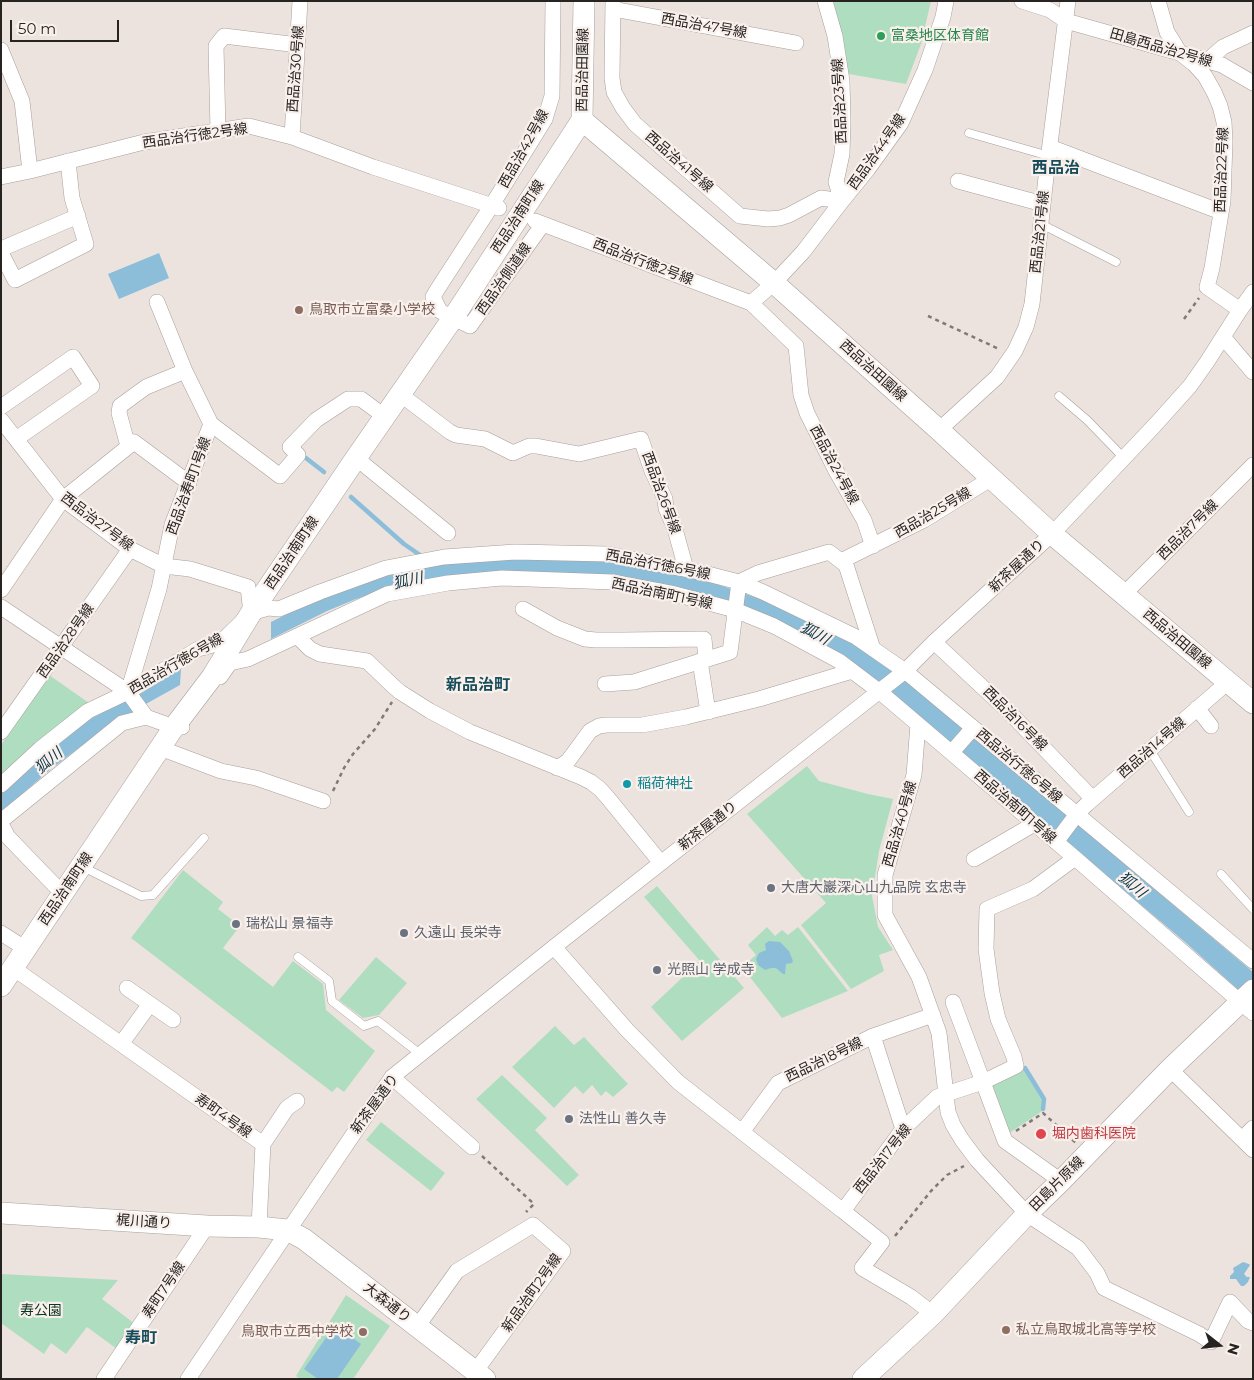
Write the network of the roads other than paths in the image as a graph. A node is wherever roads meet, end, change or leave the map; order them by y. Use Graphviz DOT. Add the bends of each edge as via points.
graph roads {
  1 [pos="300,1"];
  2 [pos="552,1"];
  3 [pos="584,1"];
  4 [pos="825,1"];
  5 [pos="946,1"];
  6 [pos="1022,1"];
  7 [pos="1068,1"];
  8 [pos="1158,1"];
  9 [pos="613,5"];
  10 [pos="1066,21"];
  11 [pos="1253,33"];
  12 [pos="796,43"];
  13 [pos="298,45"];
  14 [pos="1,50"];
  15 [pos="1180,53"];
  16 [pos="1207,61"];
  17 [pos="1253,83"];
  18 [pos="582,120"];
  19 [pos="218,131"];
  20 [pos="969,133"];
  21 [pos="292,136"];
  22 [pos="1049,151"];
  23 [pos="68,161"];
  24 [pos="30,172"];
  25 [pos="1,177"];
  26 [pos="958,181"];
  27 [pos="842,201"];
  28 [pos="1043,204"];
  29 [pos="496,207"];
  30 [pos="1221,212"];
  31 [pos="78,216"];
  32 [pos="539,223"];
  33 [pos="1041,224"];
  34 [pos="1,249"];
  35 [pos="1,253"];
  36 [pos="1116,262"];
  37 [pos="774,283"];
  38 [pos="1253,292"];
  39 [pos="157,302"];
  40 [pos="750,303"];
  41 [pos="1240,310"];
  42 [pos="453,318"];
  43 [pos="1223,337"];
  44 [pos="185,370"];
  45 [pos="1253,372"];
  46 [pos="400,394"];
  47 [pos="1059,396"];
  48 [pos="1,407"];
  49 [pos="384,416"];
  50 [pos="1,420"];
  51 [pos="211,424"];
  52 [pos="939,430"];
  53 [pos="16,439"];
  54 [pos="128,446"];
  55 [pos="356,458"];
  56 [pos="1124,458"];
  57 [pos="1253,465"];
  58 [pos="992,478"];
  59 [pos="190,483"];
  60 [pos="63,499"];
  61 [pos="448,533"];
  62 [pos="1052,534"];
  63 [pos="873,546"];
  64 [pos="130,549"];
  65 [pos="841,561"];
  66 [pos="164,566"];
  67 [pos="686,569"];
  68 [pos="738,585"];
  69 [pos="1,590"];
  70 [pos="1123,595"];
  71 [pos="1,607"];
  72 [pos="523,608"];
  73 [pos="735,609"];
  74 [pos="251,613"];
  75 [pos="297,636"];
  76 [pos="934,642"];
  77 [pos="62,647"];
  78 [pos="873,649"];
  79 [pos="703,660"];
  80 [pos="852,671"];
  81 [pos="905,671"];
  82 [pos="1228,682"];
  83 [pos="605,684"];
  84 [pos="880,692"];
  85 [pos="130,694"];
  86 [pos="1251,697"];
  87 [pos="1197,708"];
  88 [pos="708,712"];
  89 [pos="144,714"];
  90 [pos="918,724"];
  91 [pos="1211,726"];
  92 [pos="174,727"];
  93 [pos="973,728"];
  94 [pos="1,732"];
  95 [pos="160,748"];
  96 [pos="1150,750"];
  97 [pos="952,752"];
  98 [pos="557,768"];
  99 [pos="1,785"];
  100 [pos="1092,799"];
  101 [pos="323,801"];
  102 [pos="1189,812"];
  103 [pos="1076,816"];
  104 [pos="1,823"];
  105 [pos="1034,824"];
  106 [pos="204,838"];
  107 [pos="1057,840"];
  108 [pos="1075,858"];
  109 [pos="974,859"];
  110 [pos="661,863"];
  111 [pos="81,866"];
  112 [pos="1221,874"];
  113 [pos="63,894"];
  114 [pos="1253,909"];
  115 [pos="1,933"];
  116 [pos="554,947"];
  117 [pos="26,949"];
  118 [pos="298,957"];
  119 [pos="1253,961"];
  120 [pos="7,977"];
  121 [pos="127,988"];
  122 [pos="1247,1001"];
  123 [pos="953,1002"];
  124 [pos="150,1004"];
  125 [pos="933,1015"];
  126 [pos="173,1020"];
  127 [pos="873,1036"];
  128 [pos="121,1044"];
  129 [pos="420,1054"];
  130 [pos="1170,1070"];
  131 [pos="392,1077"];
  132 [pos="982,1082"];
  133 [pos="946,1093"];
  134 [pos="297,1102"];
  135 [pos="1253,1128"];
  136 [pos="903,1129"];
  137 [pos="742,1132"];
  138 [pos="263,1144"];
  139 [pos="1247,1145"];
  140 [pos="472,1147"];
  141 [pos="1061,1181"];
  142 [pos="843,1211"];
  143 [pos="1,1213"];
  144 [pos="1027,1214"];
  145 [pos="207,1226"];
  146 [pos="259,1227"];
  147 [pos="288,1230"];
  148 [pos="933,1314"];
  149 [pos="1253,1323"];
  150 [pos="417,1326"];
  151 [pos="480,1375"];
  152 [pos="104,1379"];
  153 [pos="188,1379"];
  154 [pos="863,1379"];
  1 -- 13 [label="street, 西品治30号線"];
  2 -- 29 [label="street, 西品治42号線" via="552,96 545,119"];
  3 -- 18 [label="street, 西品治田園線"];
  4 -- 27 [label="street, 西品治23号線" via="836,36 842,81 842,154 836,182"];
  5 -- 27 [label="street, 西品治44号線" via="925,70 901,123"];
  6 -- 10 [label="street, 田島西品治2号線" via="1050,10"];
  7 -- 10 [label="street, 西品治21号線"];
  8 -- 15 [label="street, 西品治22号線" via="1167,32"];
  9 -- 12 [label="street, 西品治47号線"];
  9 -- 27 [label="street, 西品治41号線" via="612,78 614,92 623,108 635,124 740,216 780,218 821,198"];
  10 -- 15 [label="street, 田島西品治2号線"];
  10 -- 22 [label="street, 西品治21号線"];
  11 -- 16 [label="street" via="1223,47"];
  13 -- 19 [label="street" via="224,36 216,46"];
  13 -- 21 [label="street, 西品治30号線"];
  14 -- 24 [label="street" via="22,101"];
  15 -- 16 [label="street, 田島西品治2号線"];
  15 -- 30 [label="street, 西品治22号線" via="1205,76 1220,106 1225,141"];
  16 -- 17 [label="street, 田島西品治2号線" via="1222,65"];
  18 -- 37 [label="street, 西品治田園線"];
  18 -- 42 [label="street, 西品治南町線"];
  19 -- 21 [label="street, 西品治行徳2号線" via="249,126"];
  19 -- 23 [label="street, 西品治行徳2号線" via="144,142"];
  20 -- 22 [label="lane"];
  21 -- 29 [label="street, 西品治行徳2号線" via="373,168"];
  22 -- 28 [label="street, 西品治21号線"];
  22 -- 30 [label="street"];
  23 -- 24 [label="street, 西品治行徳2号線"];
  23 -- 31 [label="street" via="72,198"];
  24 -- 25 [label="street, 西品治行徳2号線"];
  26 -- 28 [label="street"];
  27 -- 37 [label="street, 西品治44号線" via="803,252"];
  28 -- 33 [label="street, 西品治21号線"];
  29 -- 42 [label="street" via="433,297 440,311"];
  30 -- 41 [label="street, 西品治22号線" via="1207,287"];
  31 -- 34 [label="street"];
  31 -- 35 [label="street" via="86,244 15,280"];
  32 -- 40 [label="street, 西品治行徳2号線"];
  32 -- 42 [label="street, 西品治側道線" via="470,326"];
  33 -- 36 [label="lane"];
  33 -- 52 [label="street, 西品治21号線" via="1032,304 1026,327 996,377"];
  37 -- 40 [label="street"];
  37 -- 52 [label="street, 西品治田園線"];
  38 -- 41 [label="street, 新茶屋通り"];
  39 -- 44 [label="street"];
  40 -- 63 [label="street, 西品治24号線" via="796,346 801,395 807,413 864,520"];
  41 -- 43 [label="street, 新茶屋通り"];
  42 -- 46 [label="street, 西品治南町線"];
  43 -- 45 [label="street"];
  43 -- 56 [label="street, 新茶屋通り" via="1190,386"];
  44 -- 51 [label="street"];
  44 -- 54 [label="street" via="146,387 120,406"];
  46 -- 49 [label="street, 西品治南町線"];
  46 -- 67 [label="street, 西品治26号線" via="450,432 485,439 513,453 536,446 579,454 641,439 665,499"];
  47 -- 56 [label="lane"];
  48 -- 53 [label="street" via="73,358 92,386"];
  49 -- 51 [label="street, 西品治寿町1号線" via="361,399 348,399 316,420 290,446 298,455 280,476"];
  49 -- 55 [label="street, 西品治南町線"];
  50 -- 53 [label="street, 西品治27号線"];
  51 -- 59 [label="street, 西品治寿町1号線"];
  52 -- 58 [label="street, 西品治田園線"];
  53 -- 60 [label="street, 西品治27号線"];
  54 -- 59 [label="street" via="134,442"];
  54 -- 60 [label="street"];
  55 -- 61 [label="street"];
  55 -- 74 [label="street, 西品治南町線"];
  56 -- 62 [label="street, 新茶屋通り"];
  57 -- 70 [label="street, 西品治7号線"];
  58 -- 62 [label="street, 西品治田園線"];
  58 -- 63 [label="street, 西品治25号線" via="924,520"];
  59 -- 66 [label="street, 西品治寿町1号線" via="172,525"];
  60 -- 64 [label="street, 西品治27号線"];
  60 -- 69 [label="street"];
  62 -- 70 [label="street, 西品治田園線"];
  62 -- 76 [label="street, 新茶屋通り"];
  63 -- 65 [label="street"];
  64 -- 66 [label="street, 西品治27号線"];
  64 -- 77 [label="street, 西品治28号線"];
  65 -- 68 [label="street" via="829,552 758,573"];
  65 -- 78 [label="street" via="846,565"];
  66 -- 74 [label="street, 西品治27号線" via="190,569 248,587"];
  66 -- 85 [label="street, 西品治寿町1号線"];
  67 -- 68 [label="street, 西品治行徳6号線"];
  67 -- 74 [label="street, 西品治行徳6号線" via="607,554 515,552 444,557 386,568 279,609 268,608"];
  68 -- 73 [label="street"];
  68 -- 78 [label="street, 西品治行徳6号線" via="763,592 856,637"];
  70 -- 82 [label="street, 西品治田園線"];
  71 -- 77 [label="street"];
  72 -- 79 [label="street" via="557,628 585,639 704,639"];
  73 -- 75 [label="street, 西品治南町1号線" via="613,582 502,578 387,594"];
  73 -- 79 [label="street" via="730,652"];
  73 -- 80 [label="street, 西品治南町1号線" via="839,660"];
  74 -- 85 [label="street, 西品治行徳6号線" via="220,643 198,649"];
  74 -- 92 [label="street, 西品治南町線" via="212,677"];
  75 -- 92 [label="street, 西品治南町1号線" via="248,659 230,663 183,726"];
  75 -- 98 [label="street" via="320,654 366,661 400,692 430,710 470,732"];
  76 -- 81 [label="street, 新茶屋通り"];
  76 -- 100 [label="street, 西品治16号線" via="1008,711"];
  77 -- 85 [label="street"];
  77 -- 94 [label="street, 西品治28号線"];
  78 -- 81 [label="street, 西品治行徳6号線"];
  79 -- 83 [label="street" via="634,682"];
  79 -- 88 [label="street"];
  80 -- 84 [label="street, 西品治南町1号線"];
  80 -- 88 [label="street"];
  81 -- 84 [label="street, 新茶屋通り"];
  81 -- 93 [label="street, 西品治行徳6号線"];
  82 -- 86 [label="street, 西品治田園線"];
  82 -- 87 [label="street, 西品治14号線"];
  84 -- 90 [label="street, 西品治南町1号線"];
  84 -- 110 [label="street, 新茶屋通り"];
  85 -- 89 [label="street"];
  85 -- 99 [label="street, 西品治行徳6号線" via="88,711"];
  87 -- 91 [label="street"];
  87 -- 96 [label="street, 西品治14号線"];
  88 -- 98 [label="street" via="642,725 599,726 590,731 568,761"];
  89 -- 92 [label="street"];
  89 -- 104 [label="street" via="122,723"];
  90 -- 97 [label="street, 西品治南町1号線"];
  90 -- 125 [label="street, 西品治40号線" via="914,775 885,875 885,915 919,977"];
  92 -- 95 [label="street, 西品治南町線"];
  93 -- 97 [label="street"];
  93 -- 103 [label="street, 西品治行徳6号線"];
  95 -- 101 [label="street" via="221,771 256,778"];
  95 -- 111 [label="street, 西品治南町線"];
  96 -- 100 [label="street, 西品治14号線"];
  96 -- 102 [label="lane"];
  97 -- 105 [label="street, 西品治南町1号線"];
  98 -- 110 [label="street" via="600,789"];
  100 -- 103 [label="street, 西品治14号線"];
  103 -- 107 [label="street, 西品治14号線"];
  103 -- 119 [label="street, 西品治行徳6号線"];
  104 -- 113 [label="street" via="8,838"];
  105 -- 107 [label="street, 西品治南町1号線"];
  105 -- 109 [label="street"];
  106 -- 111 [label="lane" via="153,895 141,896"];
  107 -- 108 [label="street, 西品治南町1号線"];
  108 -- 122 [label="street, 西品治南町1号線"];
  108 -- 132 [label="street, 西品治17号線" via="1032,888 987,909 986,949 992,993 998,1020 1016,1066"];
  110 -- 116 [label="street, 新茶屋通り"];
  111 -- 113 [label="street, 西品治南町線"];
  112 -- 114 [label="lane"];
  113 -- 117 [label="street, 西品治南町線"];
  115 -- 117 [label="street"];
  116 -- 129 [label="street, 新茶屋通り"];
  116 -- 137 [label="street" via="678,1082"];
  117 -- 120 [label="street, 西品治南町線"];
  118 -- 129 [label="lane" via="329,981 332,1001 364,1026 378,1021"];
  120 -- 128 [label="street, 寿町4号線"];
  121 -- 124 [label="street"];
  122 -- 130 [label="street, 田島片原線"];
  123 -- 132 [label="street"];
  124 -- 126 [label="street"];
  124 -- 128 [label="street"];
  125 -- 127 [label="street"];
  125 -- 133 [label="street, 西品治40号線" via="939,1032"];
  127 -- 136 [label="street, 西品治18号線"];
  127 -- 137 [label="street, 西品治18号線" via="778,1082"];
  128 -- 138 [label="street, 寿町4号線"];
  129 -- 131 [label="street, 新茶屋通り"];
  130 -- 139 [label="street"];
  130 -- 141 [label="street, 田島片原線"];
  131 -- 140 [label="street"];
  131 -- 147 [label="street, 新茶屋通り"];
  132 -- 133 [label="street, 西品治17号線"];
  132 -- 141 [label="street" via="1006,1141"];
  133 -- 136 [label="street, 西品治17号線" via="937,1097"];
  133 -- 144 [label="street, 西品治40号線" via="948,1112 962,1140"];
  134 -- 138 [label="street" via="287,1108"];
  135 -- 139 [label="street"];
  136 -- 142 [label="street, 西品治17号線"];
  137 -- 142 [label="street"];
  138 -- 146 [label="street, 寿町4号線"];
  141 -- 144 [label="street, 田島片原線"];
  142 -- 148 [label="street" via="882,1242 862,1268"];
  143 -- 145 [label="street, 梶川通り"];
  144 -- 148 [label="street, 田島片原線"];
  144 -- 149 [label="street, 西品治40号線" via="1078,1248 1098,1273 1104,1288 1211,1342 1230,1302"];
  145 -- 146 [label="street, 梶川通り"];
  145 -- 152 [label="street, 寿町7号線"];
  146 -- 147 [label="street, 梶川通り"];
  147 -- 150 [label="street, 大森通り"];
  147 -- 153 [label="street, 新茶屋通り"];
  148 -- 154 [label="street, 田島片原線"];
  150 -- 151 [label="street, 大森通り"];
  150 -- 151 [label="street, 新品治町2号線" via="457,1271 532,1226 563,1251"];
}
